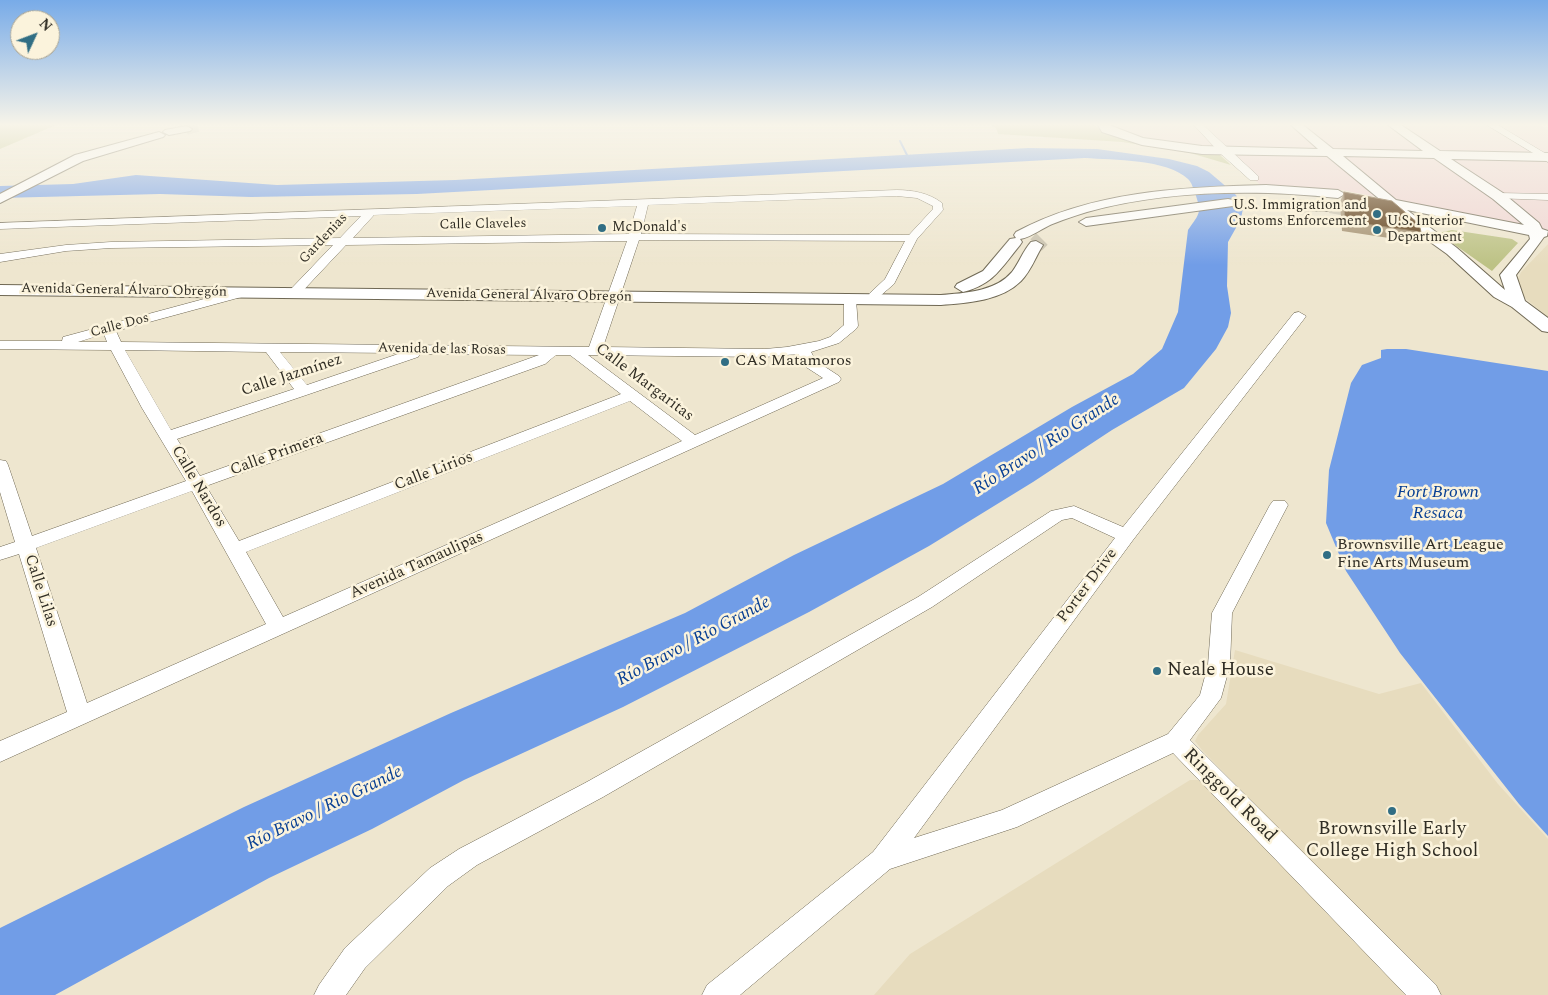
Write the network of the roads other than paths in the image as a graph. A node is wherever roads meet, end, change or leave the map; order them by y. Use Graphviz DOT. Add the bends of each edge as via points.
graph roads {
  1 [pos="53,171"];
  2 [pos="1246,171"];
  3 [pos="1352,171"];
  4 [pos="1462,171"];
  5 [pos="1254,178"];
  6 [pos="1267,193"];
  7 [pos="1338,194"];
  8 [pos="1498,196"];
  9 [pos="1548,197"];
  10 [pos="0,198"];
  11 [pos="1365,198"];
  12 [pos="643,203"];
  13 [pos="1391,203"];
  14 [pos="1329,207"];
  15 [pos="371,212"];
  16 [pos="1406,220"];
  17 [pos="95,223"];
  18 [pos="0,226"];
  19 [pos="634,237"];
  20 [pos="1542,237"];
  21 [pos="912,238"];
  22 [pos="341,242"];
  23 [pos="55,249"];
  24 [pos="0,258"];
  25 [pos="1473,270"];
  26 [pos="1508,275"];
  27 [pos="0,285"];
  28 [pos="83,288"];
  29 [pos="0,290"];
  30 [pos="296,290"];
  31 [pos="241,292"];
  32 [pos="615,294"];
  33 [pos="876,294"];
  34 [pos="765,296"];
  35 [pos="850,300"];
  36 [pos="1518,303"];
  37 [pos="1299,316"];
  38 [pos="1546,327"];
  39 [pos="108,329"];
  40 [pos="0,345"];
  41 [pos="48,345"];
  42 [pos="116,346"];
  43 [pos="271,348"];
  44 [pos="802,349"];
  45 [pos="427,350"];
  46 [pos="552,351"];
  47 [pos="573,352"];
  48 [pos="594,352"];
  49 [pos="0,358"];
  50 [pos="304,391"];
  51 [pos="632,395"];
  52 [pos="167,436"];
  53 [pos="694,442"];
  54 [pos="0,466"];
  55 [pos="197,484"];
  56 [pos="1279,506"];
  57 [pos="1126,536"];
  58 [pos="25,545"];
  59 [pos="236,550"];
  60 [pos="0,554"];
  61 [pos="279,628"];
  62 [pos="80,717"];
  63 [pos="1176,741"];
  64 [pos="0,752"];
  65 [pos="882,860"];
  66 [pos="329,995"];
  67 [pos="717,995"];
  68 [pos="1426,995"];
  1 -- 10 [label="main road"];
  2 -- 5 [label="street"];
  3 -- 13 [label="main road"];
  4 -- 8 [label="main road"];
  6 -- 7 [label="main road"];
  6 -- 14 [label="main road"];
  6 -- 33 [label="main road, Avenida General Álvaro Obregón" via="1183,193 1084,210 1040,224 1018,238 997,268 972,284 932,294"];
  6 -- 35 [label="main road, Avenida General Álvaro Obregón" via="1226,204 1062,227 1039,242 1015,278 975,296 942,300"];
  8 -- 9 [label="street"];
  8 -- 20 [label="main road" via="1534,226"];
  11 -- 13 [label="main road"];
  12 -- 15 [label="street"];
  12 -- 19 [label="street, Calle Margaritas"];
  12 -- 21 [label="street" via="909,193 938,205 938,210"];
  13 -- 16 [label="main road"];
  13 -- 20 [label="main road"];
  15 -- 17 [label="street"];
  15 -- 22 [label="street, Gardenias"];
  16 -- 20 [label="main road"];
  16 -- 25 [label="main road" via="1452,251"];
  17 -- 18 [label="street"];
  17 -- 23 [label="street, Calle Claveles"];
  19 -- 21 [label="street, Calle Claveles"];
  19 -- 22 [label="street, Calle Claveles"];
  19 -- 32 [label="street, Calle Margaritas"];
  20 -- 26 [label="main road"];
  21 -- 33 [label="street" via="892,277"];
  22 -- 23 [label="street, Calle Claveles" via="111,244"];
  22 -- 30 [label="street, Gardenias"];
  23 -- 24 [label="street, Calle Claveles"];
  25 -- 26 [label="main road" via="1491,276"];
  25 -- 36 [label="main road" via="1500,294"];
  26 -- 36 [label="main road"];
  27 -- 28 [label="main road, Avenida General Álvaro Obregón"];
  28 -- 29 [label="main road, Avenida General Álvaro Obregón"];
  28 -- 30 [label="main road, Avenida General Álvaro Obregón"];
  28 -- 31 [label="main road, Avenida General Álvaro Obregón"];
  30 -- 31 [label="main road, Avenida General Álvaro Obregón"];
  30 -- 32 [label="main road, Avenida General Álvaro Obregón"];
  31 -- 39 [label="street, Calle Dos"];
  32 -- 34 [label="main road, Avenida General Álvaro Obregón"];
  32 -- 48 [label="street, Calle Margaritas"];
  33 -- 34 [label="main road, Avenida General Álvaro Obregón"];
  34 -- 35 [label="main road, Avenida General Álvaro Obregón"];
  35 -- 44 [label="street, Avenida de las Rosas" via="851,326 848,330 832,340"];
  36 -- 38 [label="main road"];
  37 -- 57 [label="street, Porter Drive"];
  39 -- 41 [label="street, Calle Dos"];
  39 -- 42 [label="street, Calle Nardos"];
  40 -- 41 [label="street, Avenida de las Rosas"];
  41 -- 42 [label="street, Avenida de las Rosas"];
  41 -- 49 [label="street, Calle Dos"];
  42 -- 43 [label="street, Avenida de las Rosas"];
  42 -- 52 [label="street, Calle Nardos"];
  43 -- 45 [label="street, Avenida de las Rosas"];
  43 -- 50 [label="street"];
  44 -- 48 [label="street, Avenida de las Rosas" via="744,354"];
  44 -- 53 [label="street, Avenida Tamaulipas" via="811,364 834,379"];
  45 -- 46 [label="street, Avenida de las Rosas"];
  45 -- 50 [label="street, Calle Jazmínez"];
  46 -- 47 [label="street, Avenida de las Rosas"];
  46 -- 55 [label="street, Calle Primera" via="540,361"];
  47 -- 48 [label="street, Avenida de las Rosas"];
  47 -- 51 [label="street, Calle Margaritas"];
  50 -- 52 [label="street, Calle Jazmínez"];
  51 -- 53 [label="street, Calle Margaritas"];
  51 -- 59 [label="street, Calle Lirios"];
  52 -- 55 [label="street, Calle Nardos"];
  53 -- 61 [label="street, Avenida Tamaulipas"];
  54 -- 58 [label="street, Calle Lilas"];
  55 -- 58 [label="street, Calle Primera"];
  55 -- 59 [label="street, Calle Nardos"];
  56 -- 63 [label="street, Ringgold Road" via="1222,614 1219,665 1210,698"];
  57 -- 65 [label="street, Porter Drive"];
  57 -- 66 [label="street" via="1074,512 1057,515 924,602 594,790 468,857 439,877 355,958"];
  58 -- 60 [label="street, Calle Primera"];
  58 -- 62 [label="street, Calle Lilas"];
  59 -- 61 [label="street, Calle Nardos"];
  61 -- 62 [label="street, Avenida Tamaulipas"];
  62 -- 64 [label="street, Avenida Tamaulipas"];
  63 -- 65 [label="street" via="1008,819"];
  63 -- 68 [label="street, Ringgold Road"];
  65 -- 67 [label="street"];
}
